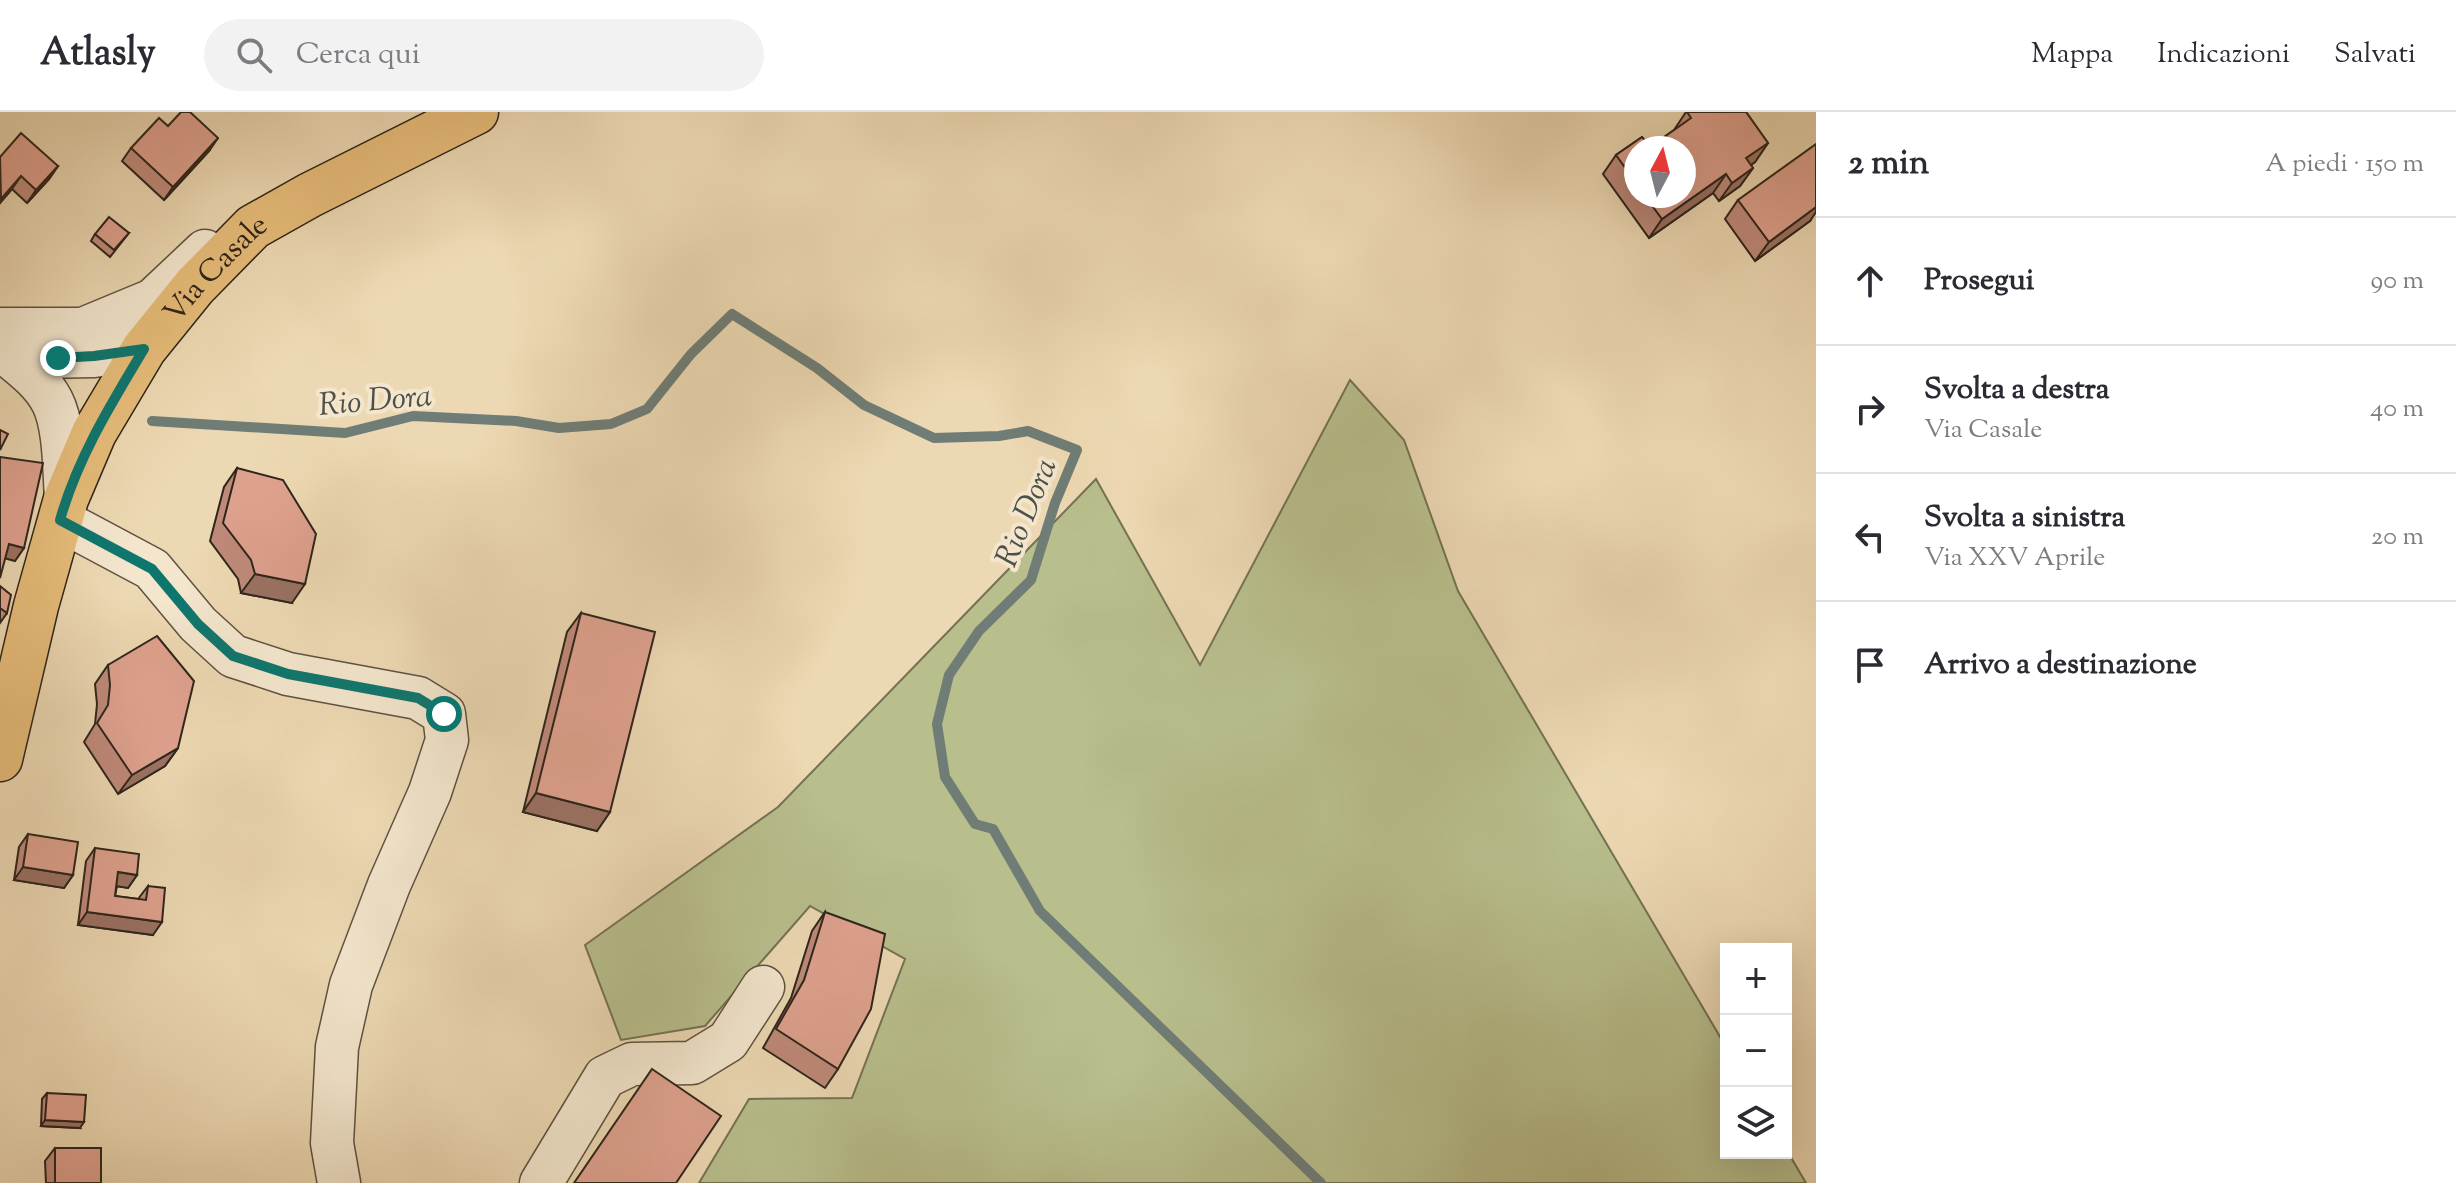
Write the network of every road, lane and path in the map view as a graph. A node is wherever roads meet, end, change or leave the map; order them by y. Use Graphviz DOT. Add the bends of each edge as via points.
graph roads {
  1 [pos="476,112"];
  2 [pos="253,227"];
  3 [pos="3,346"];
  4 [pos="144,349"];
  5 [pos="63,510"];
  6 [pos="12,649"];
  7 [pos="0,759"];
  8 [pos="763,987"];
  9 [pos="339,1183"];
  10 [pos="541,1183"];
  1 -- 2 [label="main road, Via Casale"];
  2 -- 3 [label="street" via="201,253 153,300 83,329"];
  2 -- 4 [label="main road, Via Casale"];
  3 -- 4 [label="street" via="94,356"];
  3 -- 5 [label="street" via="52,402 61,437"];
  4 -- 5 [label="main road, Via Casale" via="94,433"];
  5 -- 6 [label="main road, Via Casale"];
  5 -- 9 [label="street" via="152,569 233,656 288,674 418,698 444,714 443,753 351,985 337,1047 332,1143"];
  6 -- 7 [label="main road, Via Casale"];
  8 -- 10 [label="street" via="728,1041 692,1063 632,1064 605,1077"];
}
